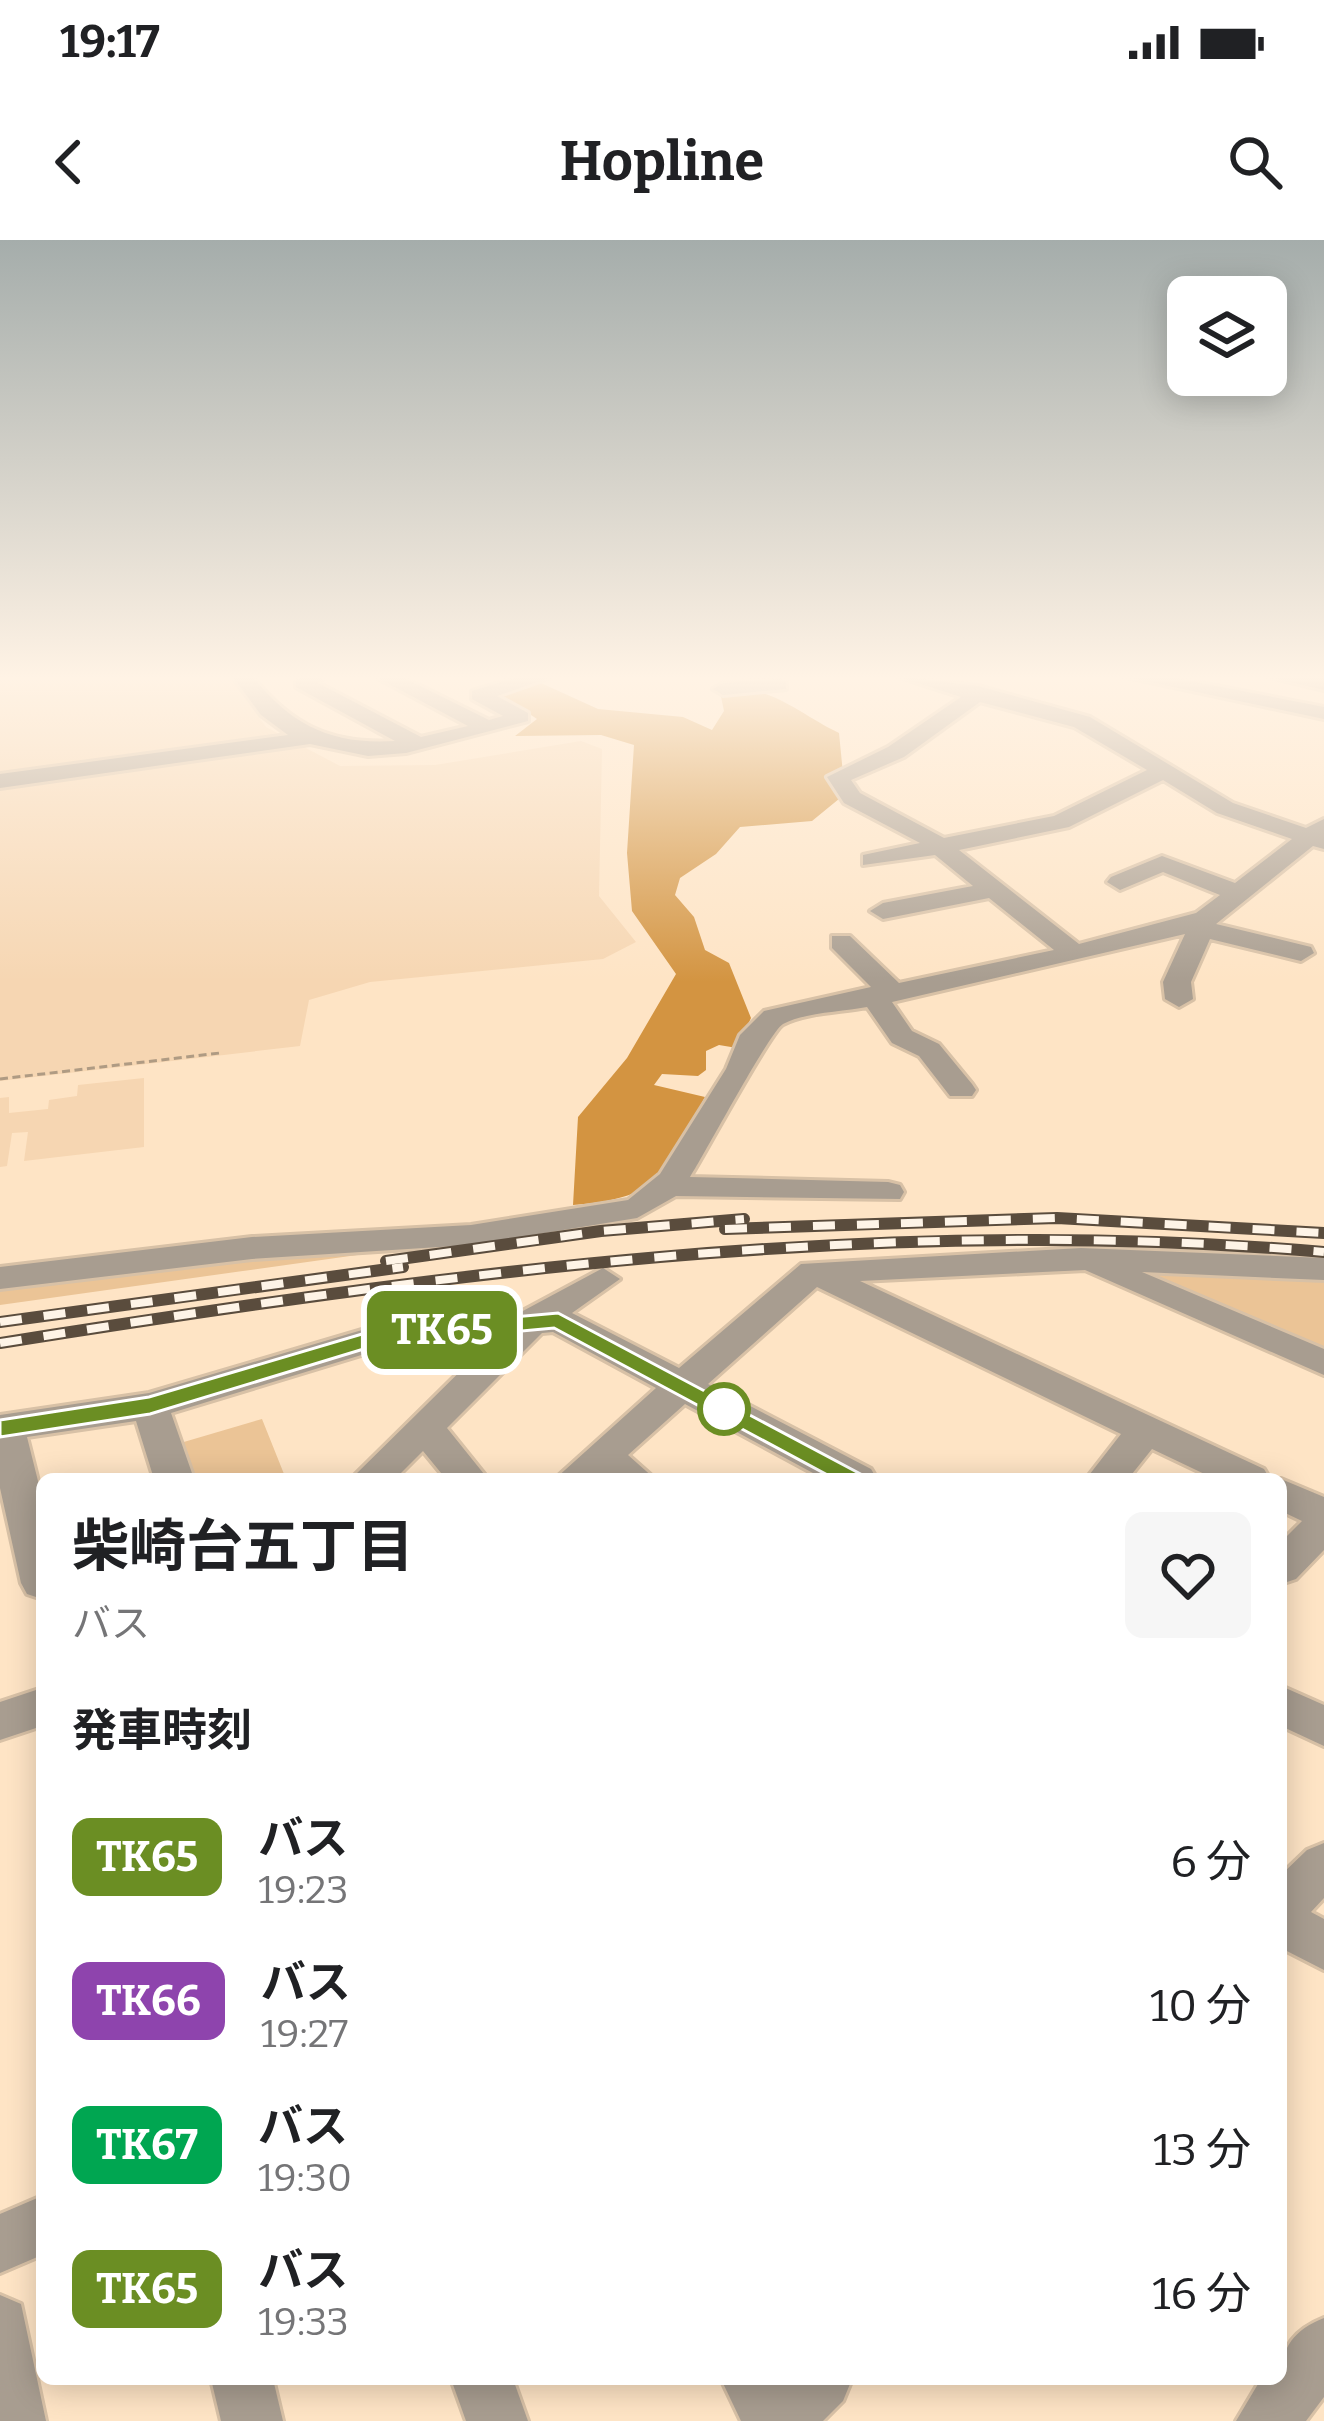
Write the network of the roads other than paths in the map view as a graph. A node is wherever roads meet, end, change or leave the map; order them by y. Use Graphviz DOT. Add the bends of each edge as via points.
graph roads {
  1 [pos="839,778"];
  2 [pos="1149,778"];
  3 [pos="1171,778"];
  4 [pos="1213,778"];
  5 [pos="1191,790"];
  6 [pos="1319,835"];
  7 [pos="941,847"];
  8 [pos="872,860"];
  9 [pos="1120,882"];
  10 [pos="990,890"];
  11 [pos="1238,893"];
  12 [pos="883,911"];
  13 [pos="1202,923"];
  14 [pos="842,942"];
  15 [pos="1300,953"];
  16 [pos="1075,954"];
  17 [pos="882,993"];
  18 [pos="1179,999"];
  19 [pos="962,1090"];
  20 [pos="668,1186"];
  21 [pos="888,1192"];
  22 [pos="1081,1259"];
  23 [pos="1324,1269"];
  24 [pos="813,1271"];
  25 [pos="0,1278"];
  26 [pos="603,1279"];
  27 [pos="534,1320"];
  28 [pos="1324,1363"];
  29 [pos="682,1386"];
  30 [pos="150,1406"];
  31 [pos="3,1428"];
  32 [pos="426,1429"];
  33 [pos="1146,1430"];
  34 [pos="588,1467"];
  35 [pos="172,1473"];
  36 [pos="378,1473"];
  37 [pos="463,1473"];
  38 [pos="846,1473"];
  39 [pos="1111,1473"];
  40 [pos="1237,1473"];
  41 [pos="1287,1497"];
  42 [pos="1324,1514"];
  43 [pos="1324,1524"];
  44 [pos="36,1559"];
  45 [pos="1287,1562"];
  46 [pos="1287,1707"];
  47 [pos="36,1709"];
  48 [pos="0,1721"];
  49 [pos="1324,1726"];
  50 [pos="1324,1865"];
  51 [pos="1287,1902"];
  52 [pos="1287,1924"];
  53 [pos="1324,1946"];
  54 [pos="36,2228"];
  55 [pos="0,2243"];
  56 [pos="0,2325"];
  57 [pos="1324,2348"];
  58 [pos="243,2385"];
  59 [pos="484,2385"];
  60 [pos="756,2385"];
  61 [pos="815,2385"];
  62 [pos="15,2421"];
  63 [pos="252,2421"];
  64 [pos="497,2421"];
  65 [pos="777,2421"];
  66 [pos="1268,2421"];
  1 -- 7 [label="street" via="852,798"];
  2 -- 7 [label="street" via="1060,822"];
  3 -- 5 [label="street"];
  4 -- 5 [label="street"];
  5 -- 6 [label="street"];
  6 -- 11 [label="street"];
  7 -- 8 [label="street"];
  7 -- 10 [label="street"];
  9 -- 11 [label="street" via="1162,863"];
  10 -- 12 [label="street"];
  10 -- 16 [label="street"];
  11 -- 13 [label="street"];
  13 -- 15 [label="street"];
  13 -- 16 [label="street"];
  13 -- 18 [label="street" via="1177,982"];
  14 -- 17 [label="street"];
  16 -- 17 [label="street"];
  17 -- 19 [label="street" via="902,1036 929,1050"];
  17 -- 20 [label="street" via="794,1010 763,1025"];
  20 -- 21 [label="street"];
  20 -- 25 [label="street" via="637,1208 471,1235"];
  22 -- 23 [label="street"];
  22 -- 24 [label="street"];
  22 -- 28 [label="street"];
  24 -- 29 [label="street"];
  24 -- 33 [label="street"];
  26 -- 27 [label="street"];
  27 -- 29 [label="street" via="558,1320"];
  27 -- 30 [label="street" via="342,1345"];
  27 -- 32 [label="street"];
  29 -- 34 [label="street"];
  29 -- 38 [label="street"];
  30 -- 31 [label="street"];
  30 -- 35 [label="street"];
  31 -- 44 [label="street"];
  32 -- 36 [label="street"];
  32 -- 37 [label="street"];
  33 -- 39 [label="street"];
  33 -- 40 [label="street"];
  41 -- 42 [label="street"];
  43 -- 45 [label="street"];
  46 -- 49 [label="street"];
  47 -- 48 [label="street"];
  50 -- 51 [label="street"];
  52 -- 53 [label="street"];
  54 -- 55 [label="street"];
  56 -- 62 [label="street"];
  57 -- 66 [label="street"];
  58 -- 63 [label="street"];
  59 -- 64 [label="street"];
  60 -- 65 [label="street"];
  61 -- 65 [label="street"];
}
